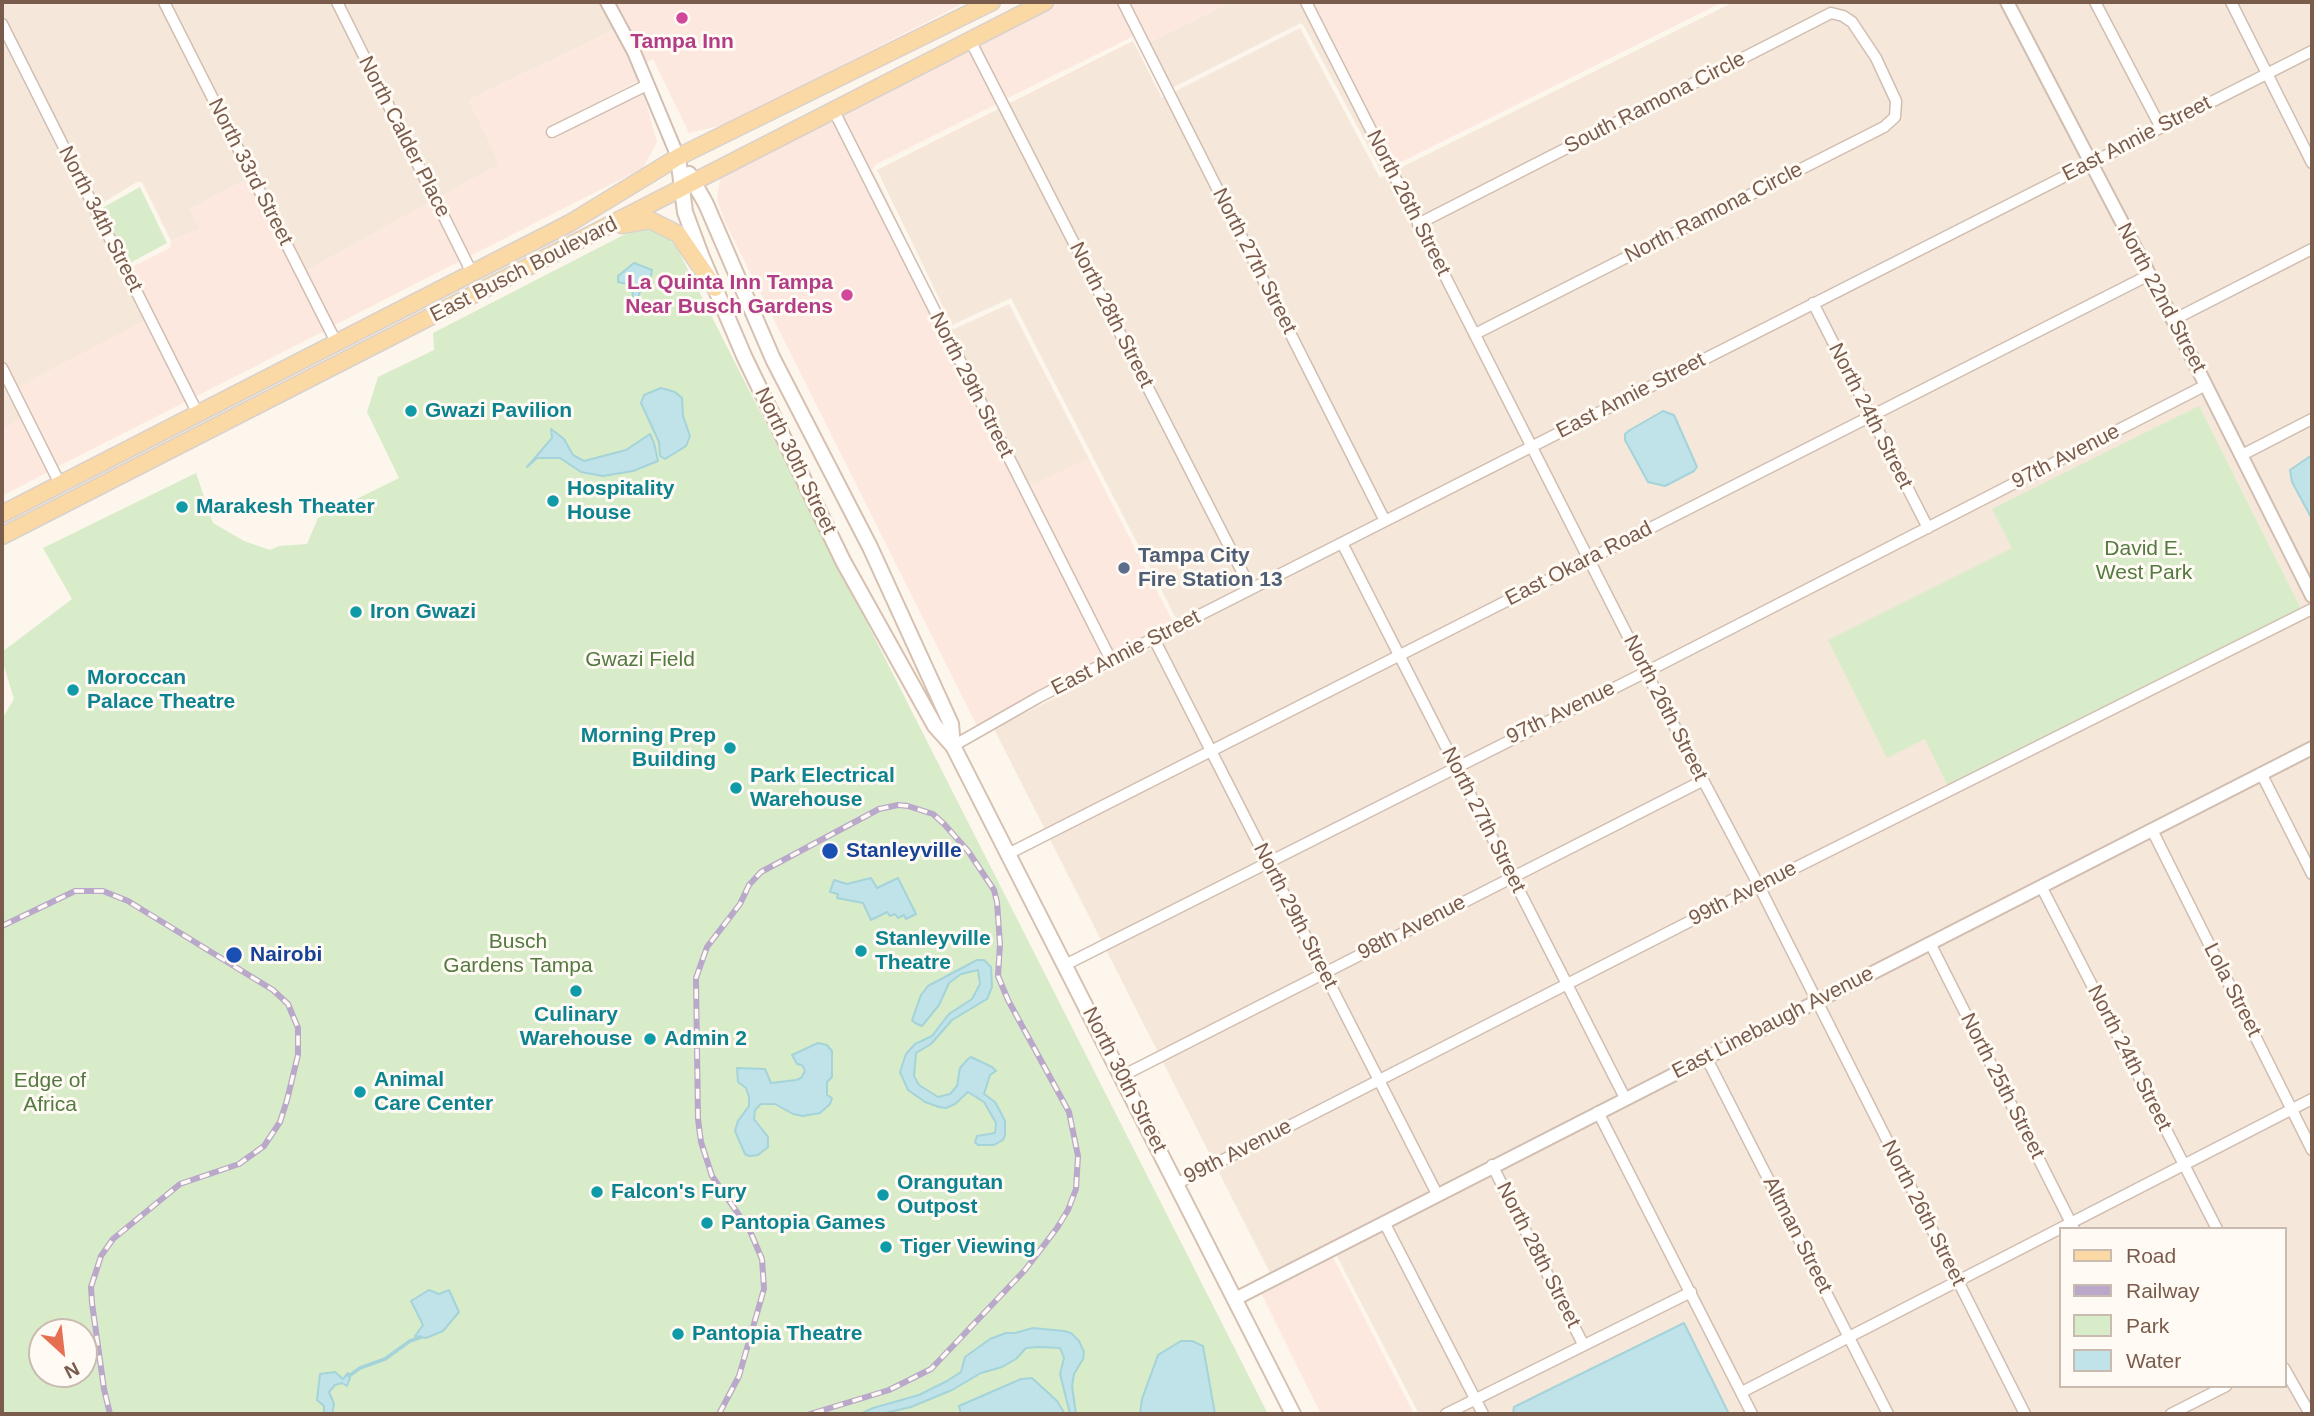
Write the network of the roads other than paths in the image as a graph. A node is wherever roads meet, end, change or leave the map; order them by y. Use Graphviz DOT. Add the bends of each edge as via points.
graph roads {
  1 [pos="164,2"];
  2 [pos="337,2"];
  3 [pos="607,2"];
  4 [pos="992,2"];
  5 [pos="1022,2"];
  6 [pos="1045,2"];
  7 [pos="1122,2"];
  8 [pos="1306,2"];
  9 [pos="2007,2"];
  10 [pos="2095,2"];
  11 [pos="2231,2"];
  12 [pos="2,24"];
  13 [pos="970,40"];
  14 [pos="2312,51"];
  15 [pos="1876,58"];
  16 [pos="2267,73"];
  17 [pos="647,85"];
  18 [pos="833,109"];
  19 [pos="2161,126"];
  20 [pos="552,132"];
  21 [pos="678,157"];
  22 [pos="2090,163"];
  23 [pos="2312,163"];
  24 [pos="687,184"];
  25 [pos="1419,223"];
  26 [pos="606,228"];
  27 [pos="2312,249"];
  28 [pos="472,273"];
  29 [pos="2148,275"];
  30 [pos="715,288"];
  31 [pos="1812,303"];
  32 [pos="2173,320"];
  33 [pos="1475,334"];
  34 [pos="335,342"];
  35 [pos="381,343"];
  36 [pos="2,368"];
  37 [pos="2206,385"];
  38 [pos="198,414"];
  39 [pos="1869,417"];
  40 [pos="2312,419"];
  41 [pos="1532,446"];
  42 [pos="2242,455"];
  43 [pos="112,481"];
  44 [pos="60,484"];
  45 [pos="2,514"];
  46 [pos="1385,521"];
  47 [pos="1928,528"];
  48 [pos="2,536"];
  49 [pos="1342,543"];
  50 [pos="1590,559"];
  51 [pos="1251,589"];
  52 [pos="2311,589"];
  53 [pos="2312,609"];
  54 [pos="1154,639"];
  55 [pos="1399,655"];
  56 [pos="1111,660"];
  57 [pos="1646,672"];
  58 [pos="953,746"];
  59 [pos="2312,748"];
  60 [pos="1209,750"];
  61 [pos="1455,766"];
  62 [pos="2261,773"];
  63 [pos="1702,781"];
  64 [pos="2151,830"];
  65 [pos="1008,854"];
  66 [pos="1267,862"];
  67 [pos="2312,874"];
  68 [pos="1513,877"];
  69 [pos="1759,886"];
  70 [pos="2041,886"];
  71 [pos="1930,943"];
  72 [pos="1065,965"];
  73 [pos="1324,972"];
  74 [pos="1568,984"];
  75 [pos="1816,1001"];
  76 [pos="1706,1056"];
  77 [pos="1122,1076"];
  78 [pos="1379,1081"];
  79 [pos="1625,1098"];
  80 [pos="2312,1099"];
  81 [pos="2292,1109"];
  82 [pos="1598,1112"];
  83 [pos="2312,1150"];
  84 [pos="1492,1165"];
  85 [pos="2183,1165"];
  86 [pos="1176,1184"];
  87 [pos="1437,1194"];
  88 [pos="1384,1222"];
  89 [pos="2072,1226"];
  90 [pos="2216,1227"];
  91 [pos="2058,1233"];
  92 [pos="1957,1280"];
  93 [pos="1691,1292"];
  94 [pos="1235,1299"];
  95 [pos="1848,1336"];
  96 [pos="1583,1344"];
  97 [pos="2286,1372"];
  98 [pos="2222,1388"];
  99 [pos="1742,1392"];
  100 [pos="1475,1399"];
  101 [pos="1293,1414"];
  102 [pos="1446,1414"];
  103 [pos="1483,1414"];
  104 [pos="1752,1414"];
  105 [pos="1888,1414"];
  106 [pos="2025,1414"];
  107 [pos="2171,1414"];
  108 [pos="2310,1414"];
  1 -- 34 [label="street, North 33rd Street"];
  2 -- 28 [label="street, North Calder Place"];
  3 -- 17 [label="street, North 30th Street"];
  4 -- 21 [label="main road, East Busch Boulevard"];
  5 -- 13 [label="main road" via="972,28"];
  6 -- 13 [label="main road, East Busch Boulevard"];
  7 -- 46 [label="street, North 27th Street"];
  8 -- 25 [label="street, North 26th Street"];
  9 -- 22 [label="street, North 22nd Street"];
  10 -- 19 [label="street"];
  11 -- 16 [label="street"];
  12 -- 38 [label="street, North 34th Street"];
  13 -- 18 [label="main road, East Busch Boulevard"];
  13 -- 51 [label="street, North 28th Street"];
  14 -- 16 [label="street, East Annie Street"];
  15 -- 25 [label="street, South Ramona Circle" via="1852,22 1831,13"];
  15 -- 33 [label="street, North Ramona Circle" via="1896,100 1895,117 1884,127"];
  16 -- 19 [label="street, East Annie Street"];
  16 -- 23 [label="street"];
  17 -- 20 [label="street"];
  17 -- 21 [label="street, North 30th Street"];
  18 -- 24 [label="main road, East Busch Boulevard"];
  18 -- 56 [label="street, North 29th Street"];
  19 -- 22 [label="street, East Annie Street"];
  21 -- 24 [label="main road, North 30th Street"];
  21 -- 28 [label="main road, East Busch Boulevard" via="570,223"];
  22 -- 29 [label="street, North 22nd Street"];
  22 -- 31 [label="street, East Annie Street"];
  24 -- 26 [label="main road, East Busch Boulevard"];
  24 -- 30 [label="main road, North 30th Street" via="685,212"];
  24 -- 58 [label="main road, North 30th Street" via="870,547 951,724"];
  25 -- 33 [label="street, North 26th Street"];
  26 -- 30 [label="main road" via="650,220 661,223 678,234"];
  26 -- 35 [label="main road, East Busch Boulevard"];
  27 -- 32 [label="street"];
  28 -- 34 [label="main road, East Busch Boulevard"];
  28 -- 35 [label="main road" via="466,290"];
  29 -- 32 [label="street, North 22nd Street"];
  29 -- 39 [label="street, East Okara Road"];
  30 -- 58 [label="main road, North 30th Street" via="844,561 935,726"];
  31 -- 39 [label="street, North 24th Street"];
  31 -- 41 [label="street, East Annie Street"];
  32 -- 37 [label="street, North 22nd Street"];
  33 -- 41 [label="street, North 26th Street"];
  34 -- 38 [label="main road, East Busch Boulevard"];
  35 -- 43 [label="main road, East Busch Boulevard"];
  36 -- 44 [label="street"];
  37 -- 42 [label="street, North 22nd Street"];
  37 -- 47 [label="street, 97th Avenue"];
  38 -- 43 [label="main road" via="171,443"];
  38 -- 44 [label="main road, East Busch Boulevard"];
  39 -- 47 [label="street, North 24th Street"];
  39 -- 50 [label="street, East Okara Road"];
  40 -- 42 [label="street"];
  41 -- 46 [label="street, East Annie Street"];
  41 -- 50 [label="street, North 26th Street"];
  42 -- 52 [label="street, North 22nd Street"];
  43 -- 48 [label="main road, East Busch Boulevard"];
  44 -- 45 [label="main road, East Busch Boulevard"];
  46 -- 49 [label="street, East Annie Street"];
  47 -- 57 [label="street, 97th Avenue"];
  49 -- 51 [label="street, East Annie Street"];
  49 -- 55 [label="street, North 27th Street"];
  50 -- 55 [label="street, East Okara Road"];
  50 -- 57 [label="street, North 26th Street"];
  51 -- 54 [label="street, East Annie Street"];
  53 -- 69 [label="street, 99th Avenue"];
  54 -- 56 [label="street, East Annie Street"];
  54 -- 60 [label="street, North 29th Street"];
  55 -- 60 [label="street, East Okara Road"];
  55 -- 61 [label="street, North 27th Street"];
  56 -- 58 [label="street, East Annie Street"];
  57 -- 61 [label="street, 97th Avenue"];
  57 -- 63 [label="street, North 26th Street"];
  58 -- 65 [label="main road, North 30th Street"];
  59 -- 62 [label="street, East Linebaugh Avenue"];
  60 -- 65 [label="street, East Okara Road"];
  60 -- 66 [label="street, North 29th Street"];
  61 -- 66 [label="street, 97th Avenue"];
  61 -- 68 [label="street, North 27th Street"];
  62 -- 64 [label="street, East Linebaugh Avenue"];
  62 -- 67 [label="street"];
  63 -- 68 [label="street, 98th Avenue"];
  63 -- 69 [label="street, North 26th Street"];
  64 -- 70 [label="street, East Linebaugh Avenue"];
  64 -- 81 [label="street, Lola Street"];
  65 -- 72 [label="main road, North 30th Street"];
  66 -- 72 [label="street, 97th Avenue"];
  66 -- 73 [label="street, North 29th Street"];
  68 -- 73 [label="street, 98th Avenue"];
  68 -- 74 [label="street, North 27th Street"];
  69 -- 74 [label="street, 99th Avenue"];
  69 -- 75 [label="street, North 26th Street"];
  70 -- 71 [label="street, East Linebaugh Avenue"];
  70 -- 85 [label="street, North 24th Street"];
  71 -- 75 [label="street, East Linebaugh Avenue"];
  71 -- 89 [label="street, North 25th Street"];
  72 -- 77 [label="main road, North 30th Street"];
  73 -- 77 [label="street, 98th Avenue"];
  73 -- 78 [label="street, North 29th Street"];
  74 -- 78 [label="street, 99th Avenue"];
  74 -- 79 [label="street, North 27th Street"];
  75 -- 76 [label="street, East Linebaugh Avenue"];
  75 -- 92 [label="street, North 26th Street"];
  76 -- 79 [label="street, East Linebaugh Avenue"];
  76 -- 95 [label="street, Altman Street"];
  77 -- 86 [label="main road, North 30th Street"];
  78 -- 86 [label="street, 99th Avenue"];
  78 -- 87 [label="street, North 29th Street"];
  79 -- 82 [label="street, East Linebaugh Avenue"];
  80 -- 81 [label="street"];
  81 -- 83 [label="street, Lola Street"];
  81 -- 85 [label="street"];
  82 -- 84 [label="street, East Linebaugh Avenue"];
  82 -- 93 [label="street"];
  84 -- 87 [label="street, East Linebaugh Avenue"];
  84 -- 96 [label="street, North 28th Street"];
  85 -- 89 [label="street"];
  85 -- 90 [label="street, North 24th Street"];
  86 -- 94 [label="main road, North 30th Street"];
  87 -- 88 [label="street, East Linebaugh Avenue"];
  88 -- 94 [label="street, East Linebaugh Avenue"];
  88 -- 100 [label="street"];
  91 -- 92 [label="street"];
  92 -- 95 [label="street"];
  92 -- 106 [label="street, North 26th Street"];
  93 -- 96 [label="street"];
  93 -- 99 [label="street"];
  94 -- 101 [label="main road, North 30th Street"];
  95 -- 99 [label="street"];
  95 -- 105 [label="street, Altman Street"];
  96 -- 100 [label="street"];
  97 -- 108 [label="street"];
  98 -- 107 [label="street"];
  99 -- 104 [label="street"];
  100 -- 102 [label="street"];
  100 -- 103 [label="street"];
}
